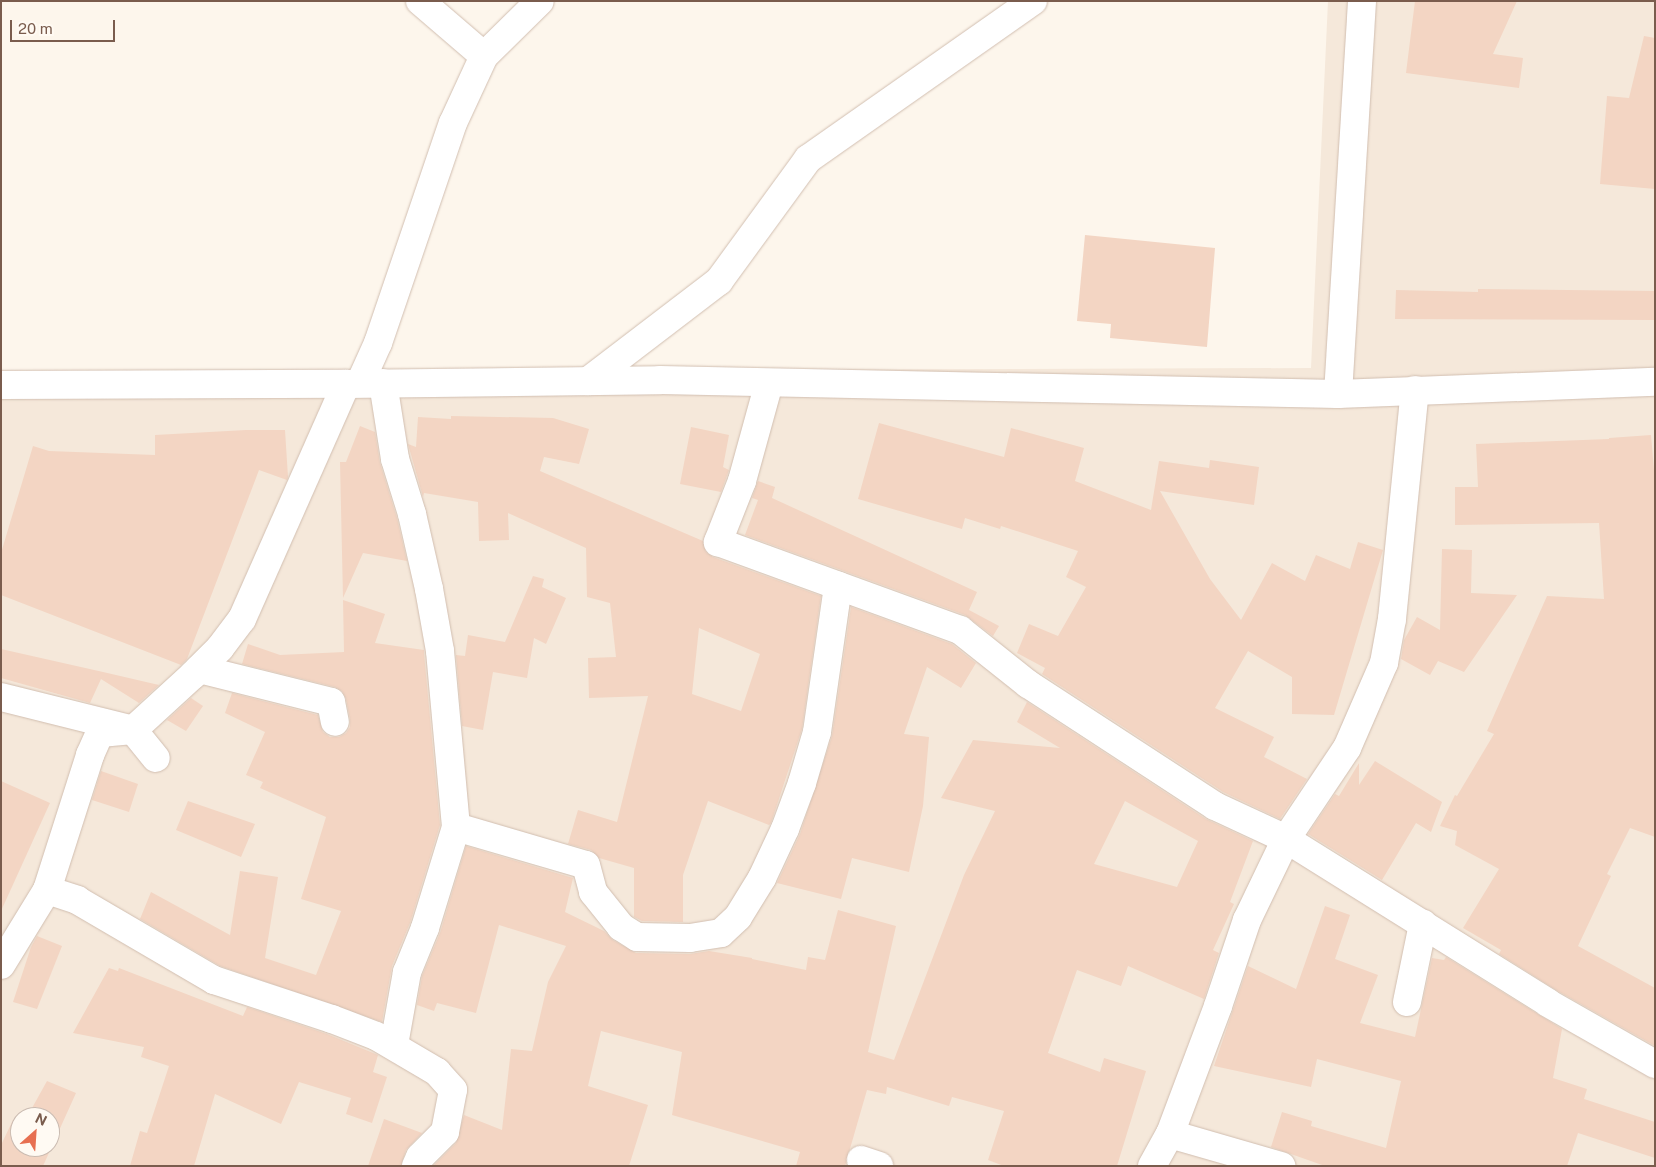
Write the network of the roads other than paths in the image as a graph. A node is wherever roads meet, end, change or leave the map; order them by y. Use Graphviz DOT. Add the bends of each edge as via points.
graph roads {
  1 [pos="420,1"];
  2 [pos="540,1"];
  3 [pos="1033,1"];
  4 [pos="1362,1"];
  5 [pos="484,56"];
  6 [pos="588,381"];
  7 [pos="1655,382"];
  8 [pos="363,383"];
  9 [pos="769,383"];
  10 [pos="1,385"];
  11 [pos="1415,390"];
  12 [pos="1338,394"];
  13 [pos="838,586"];
  14 [pos="199,669"];
  15 [pos="1,697"];
  16 [pos="335,722"];
  17 [pos="133,730"];
  18 [pos="156,758"];
  19 [pos="456,827"];
  20 [pos="1286,839"];
  21 [pos="47,890"];
  22 [pos="1423,924"];
  23 [pos="1,965"];
  24 [pos="1407,1002"];
  25 [pos="394,1045"];
  26 [pos="1655,1064"];
  27 [pos="1170,1134"];
  28 [pos="416,1166"];
  29 [pos="1152,1166"];
  30 [pos="1281,1166"];
  1 -- 5 [label="street"];
  2 -- 5 [label="street"];
  3 -- 6 [label="street" via="808,159 719,281"];
  4 -- 12 [label="street"];
  5 -- 8 [label="street" via="453,123"];
  6 -- 8 [label="street"];
  6 -- 9 [label="street"];
  7 -- 11 [label="street"];
  8 -- 10 [label="street"];
  8 -- 14 [label="street" via="242,619"];
  8 -- 19 [label="street" via="395,459 430,589 440,651"];
  9 -- 12 [label="street"];
  9 -- 13 [label="street" via="742,481 718,542"];
  11 -- 12 [label="street"];
  11 -- 20 [label="street" via="1392,619 1384,663 1347,748"];
  13 -- 19 [label="street" via="817,732 802,783 762,878 738,916 721,933 690,938 636,937 620,927 593,892 586,865"];
  13 -- 20 [label="street" via="960,630 1028,684 1215,806"];
  14 -- 16 [label="street" via="331,702"];
  14 -- 17 [label="street"];
  15 -- 17 [label="street"];
  17 -- 18 [label="street"];
  17 -- 21 [label="street" via="100,732"];
  19 -- 25 [label="street" via="425,928 407,972"];
  20 -- 22 [label="street"];
  20 -- 27 [label="street" via="1247,920"];
  21 -- 23 [label="street"];
  21 -- 25 [label="street" via="77,900 214,980 332,1019"];
  22 -- 24 [label="street"];
  22 -- 26 [label="street" via="1548,1003"];
  25 -- 28 [label="street" via="437,1072 453,1090 446,1132 420,1157"];
  27 -- 29 [label="street"];
  27 -- 30 [label="street"];
}
